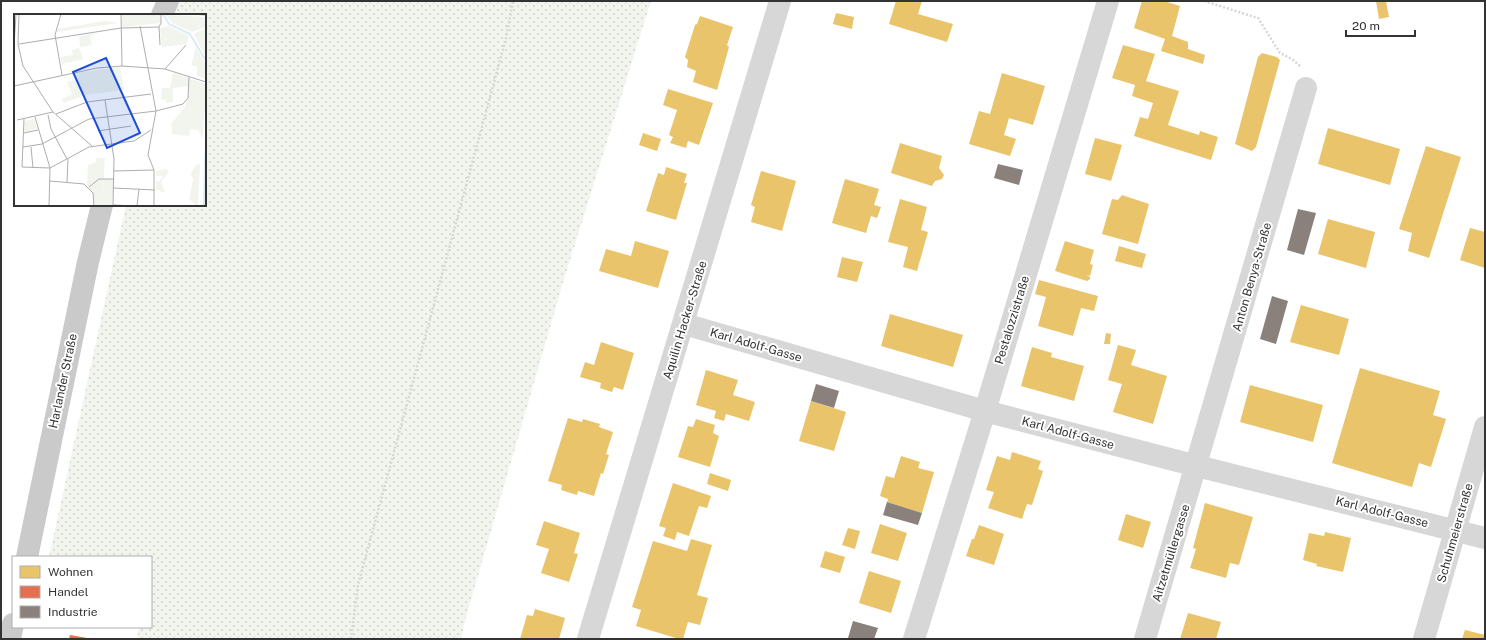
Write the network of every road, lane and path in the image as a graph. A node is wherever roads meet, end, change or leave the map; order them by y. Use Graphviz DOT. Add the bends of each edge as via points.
graph roads {
  1 [pos="168,1"];
  2 [pos="513,1"];
  3 [pos="780,1"];
  4 [pos="1108,1"];
  5 [pos="1204,1"];
  6 [pos="162,14"];
  7 [pos="1306,88"];
  8 [pos="102,206"];
  9 [pos="684,324"];
  10 [pos="985,411"];
  11 [pos="1485,428"];
  12 [pos="1197,466"];
  13 [pos="1456,530"];
  14 [pos="1485,538"];
  15 [pos="27,556"];
  16 [pos="12,628"];
  17 [pos="10,639"];
  18 [pos="351,639"];
  19 [pos="588,639"];
  20 [pos="914,639"];
  21 [pos="1145,639"];
  22 [pos="1424,639"];
  1 -- 6 [label="main road"];
  2 -- 18 [label="path" via="502,54 358,584"];
  3 -- 9 [label="street, Aquilin Hacker-Straße"];
  4 -- 10 [label="street, Pestalozzistraße"];
  5 -- 7 [label="path" via="1258,18 1280,53 1292,59 1301,68"];
  7 -- 12 [label="street, Anton Benya-Straße"];
  8 -- 15 [label="main road, Harlander Straße"];
  9 -- 10 [label="street, Karl Adolf-Gasse"];
  9 -- 19 [label="street, Aquilin Hacker-Straße"];
  10 -- 12 [label="street, Karl Adolf-Gasse"];
  10 -- 20 [label="street, Pestalozzistraße"];
  11 -- 13 [label="street, Schuhmeierstraße"];
  12 -- 13 [label="street, Karl Adolf-Gasse"];
  12 -- 21 [label="street, Aitzetmüllergasse"];
  13 -- 14 [label="street, Karl Adolf-Gasse"];
  13 -- 22 [label="street, Schuhmeierstraße"];
  16 -- 17 [label="main road"];
}
